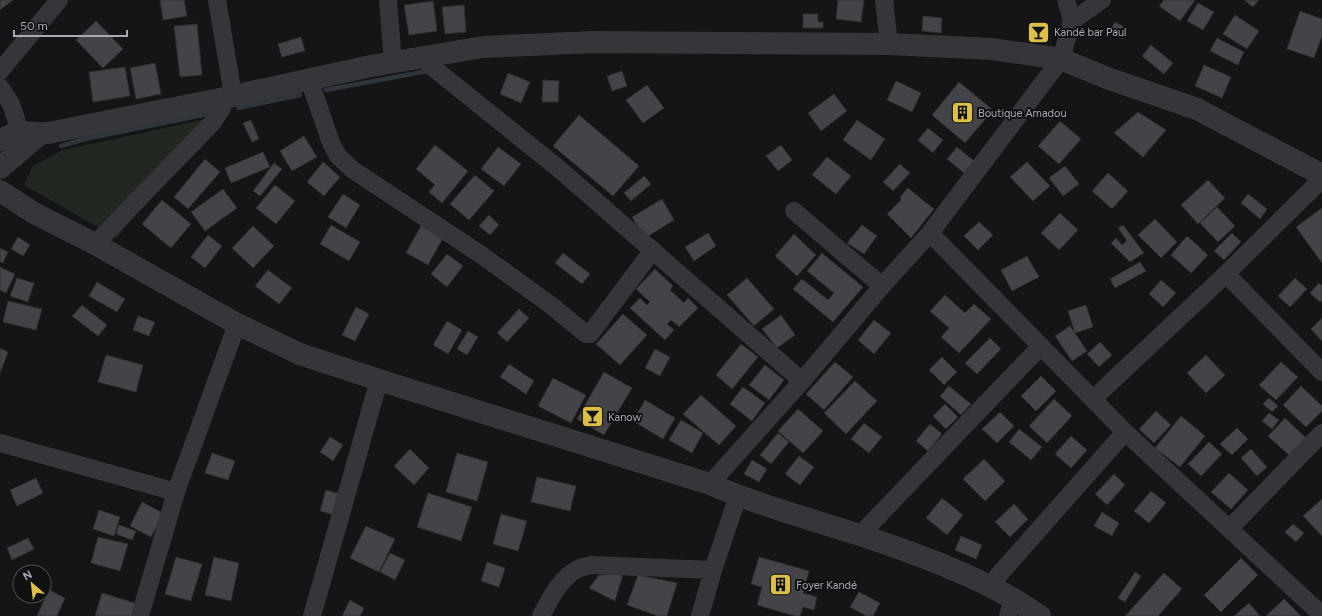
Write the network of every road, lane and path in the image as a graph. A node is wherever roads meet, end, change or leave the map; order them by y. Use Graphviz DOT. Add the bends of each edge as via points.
graph roads {
  1 [pos="59,0"];
  2 [pos="217,0"];
  3 [pos="388,0"];
  4 [pos="884,0"];
  5 [pos="1066,0"];
  6 [pos="1102,0"];
  7 [pos="1072,21"];
  8 [pos="888,44"];
  9 [pos="421,58"];
  10 [pos="1061,59"];
  11 [pos="393,63"];
  12 [pos="0,71"];
  13 [pos="309,79"];
  14 [pos="0,87"];
  15 [pos="227,97"];
  16 [pos="20,135"];
  17 [pos="0,168"];
  18 [pos="1322,175"];
  19 [pos="1322,179"];
  20 [pos="0,191"];
  21 [pos="0,211"];
  22 [pos="794,211"];
  23 [pos="34,213"];
  24 [pos="930,233"];
  25 [pos="94,244"];
  26 [pos="653,250"];
  27 [pos="1226,274"];
  28 [pos="882,286"];
  29 [pos="237,324"];
  30 [pos="1041,346"];
  31 [pos="1322,372"];
  32 [pos="379,380"];
  33 [pos="802,380"];
  34 [pos="1093,399"];
  35 [pos="1125,432"];
  36 [pos="1322,433"];
  37 [pos="0,443"];
  38 [pos="710,484"];
  39 [pos="176,492"];
  40 [pos="738,496"];
  41 [pos="1228,529"];
  42 [pos="860,535"];
  43 [pos="713,570"];
  44 [pos="989,586"];
  45 [pos="1010,607"];
  46 [pos="1322,615"];
  47 [pos="140,616"];
  48 [pos="312,616"];
  49 [pos="541,616"];
  50 [pos="700,616"];
  51 [pos="1040,616"];
  1 -- 12 [label="street"];
  2 -- 15 [label="street"];
  3 -- 11 [label="street"];
  4 -- 8 [label="street"];
  5 -- 7 [label="street"];
  6 -- 7 [label="street"];
  7 -- 10 [label="street"];
  8 -- 9 [label="street" via="594,42 483,47"];
  8 -- 10 [label="street" via="992,49"];
  9 -- 11 [label="street"];
  9 -- 26 [label="street" via="558,168"];
  10 -- 18 [label="street" via="1197,109"];
  10 -- 24 [label="street"];
  11 -- 13 [label="street"];
  13 -- 15 [label="street"];
  13 -- 26 [label="street" via="331,143 338,156 353,170 480,254 586,334 590,334"];
  14 -- 16 [label="street" via="11,104"];
  15 -- 16 [label="street"];
  15 -- 25 [label="street" via="214,122"];
  16 -- 17 [label="street"];
  19 -- 27 [label="street"];
  20 -- 23 [label="street"];
  21 -- 23 [label="street" via="21,210"];
  22 -- 28 [label="street"];
  23 -- 25 [label="street"];
  24 -- 28 [label="street"];
  24 -- 30 [label="street"];
  25 -- 29 [label="street"];
  26 -- 33 [label="street"];
  27 -- 31 [label="street"];
  27 -- 34 [label="street"];
  28 -- 33 [label="street"];
  29 -- 32 [label="street" via="300,354"];
  29 -- 39 [label="street"];
  30 -- 34 [label="street"];
  30 -- 42 [label="street"];
  32 -- 38 [label="street"];
  32 -- 48 [label="street"];
  33 -- 38 [label="street"];
  34 -- 35 [label="street"];
  35 -- 41 [label="street"];
  35 -- 44 [label="street"];
  36 -- 41 [label="street"];
  37 -- 39 [label="street"];
  38 -- 40 [label="street"];
  39 -- 47 [label="street"];
  40 -- 42 [label="street"];
  40 -- 43 [label="street"];
  41 -- 46 [label="street"];
  42 -- 44 [label="street" via="917,555"];
  43 -- 49 [label="street" via="592,565 580,568 569,574"];
  43 -- 50 [label="street"];
  44 -- 45 [label="street"];
  45 -- 51 [label="street"];
}
